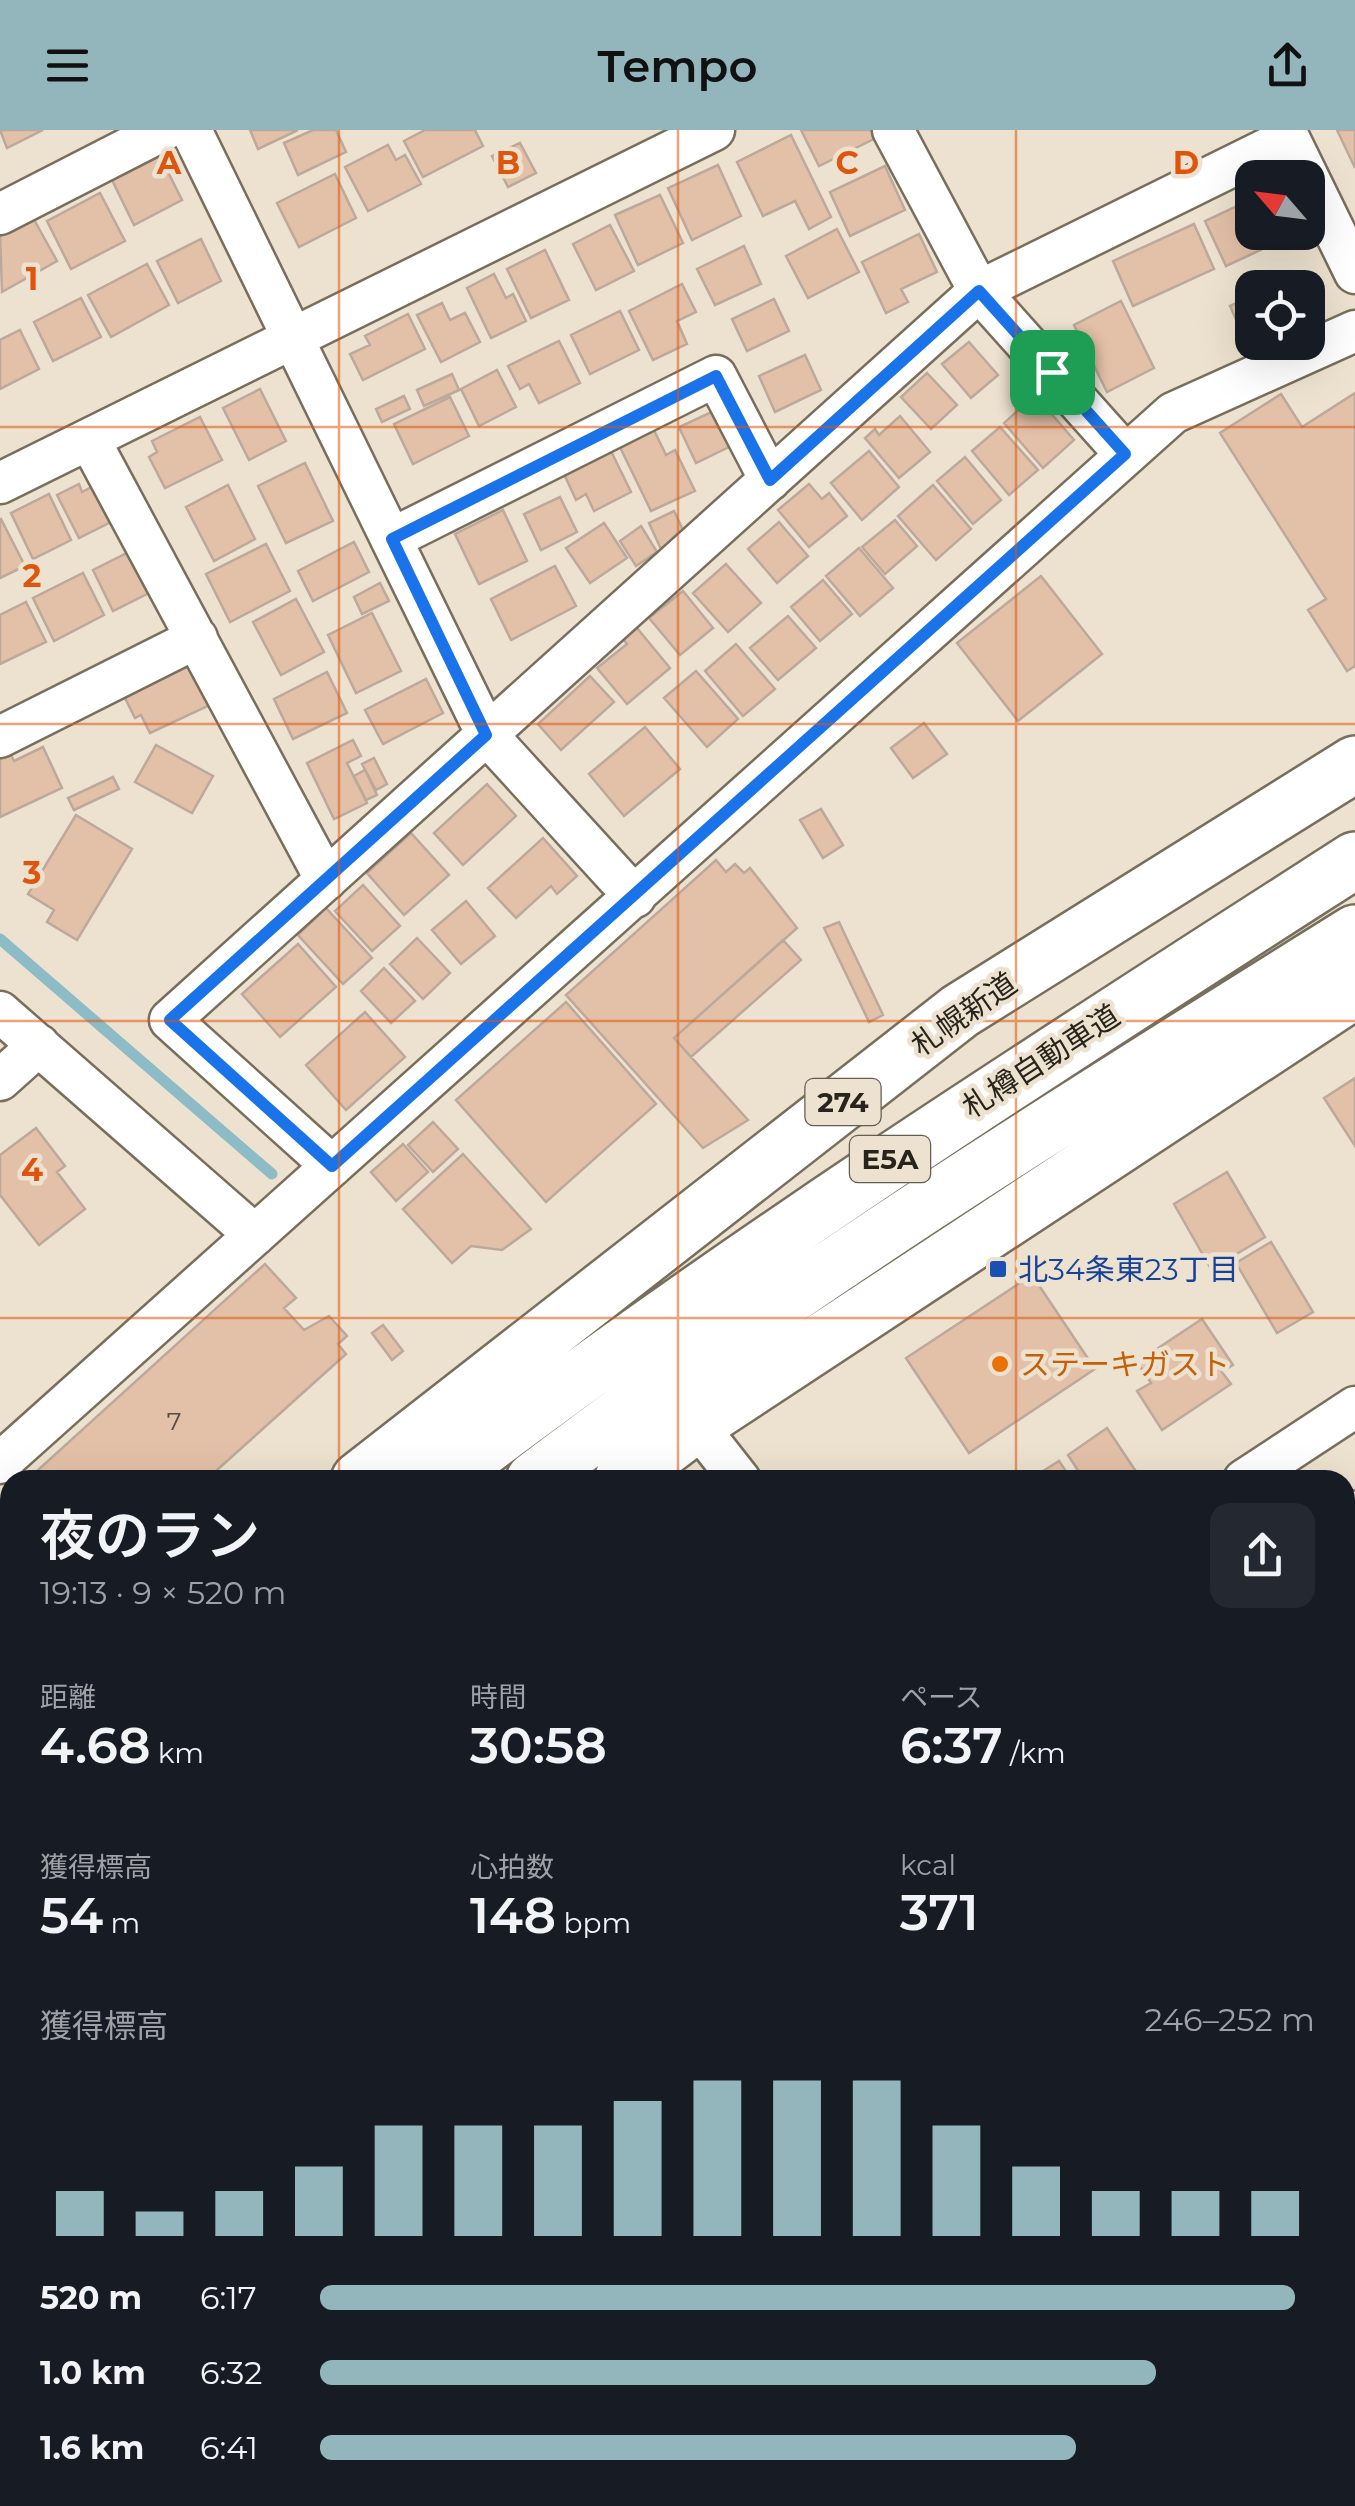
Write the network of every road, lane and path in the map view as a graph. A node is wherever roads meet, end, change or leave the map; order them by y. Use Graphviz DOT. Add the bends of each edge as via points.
graph roads {
  1 [pos="164,130"];
  2 [pos="191,130"];
  3 [pos="714,130"];
  4 [pos="893,130"];
  5 [pos="1287,134"];
  6 [pos="0,214"];
  7 [pos="1355,273"];
  8 [pos="979,291"];
  9 [pos="1355,330"];
  10 [pos="294,338"];
  11 [pos="89,439"];
  12 [pos="1125,454"];
  13 [pos="770,480"];
  14 [pos="0,483"];
  15 [pos="392,539"];
  16 [pos="197,638"];
  17 [pos="486,735"];
  18 [pos="0,737"];
  19 [pos="1355,764"];
  20 [pos="1355,860"];
  21 [pos="326,880"];
  22 [pos="634,897"];
  23 [pos="1355,932"];
  24 [pos="1355,990"];
  25 [pos="0,1012"];
  26 [pos="38,1046"];
  27 [pos="0,1080"];
  28 [pos="332,1166"];
  29 [pos="255,1235"];
  30 [pos="1355,1407"];
  31 [pos="696,1424"];
  32 [pos="0,1463"];
  33 [pos="372,1470"];
  34 [pos="454,1470"];
  35 [pos="547,1470"];
  36 [pos="635,1470"];
  37 [pos="732,1470"];
  38 [pos="1261,1470"];
  1 -- 6 [label="street"];
  2 -- 10 [label="street"];
  3 -- 10 [label="street"];
  4 -- 8 [label="street"];
  5 -- 7 [label="street"];
  5 -- 8 [label="street"];
  8 -- 12 [label="street"];
  8 -- 13 [label="street"];
  9 -- 12 [label="street" via="1173,413"];
  10 -- 11 [label="street"];
  10 -- 15 [label="street"];
  11 -- 14 [label="street"];
  11 -- 16 [label="street"];
  12 -- 22 [label="street"];
  13 -- 15 [label="street" via="716,376"];
  13 -- 17 [label="street"];
  15 -- 17 [label="street"];
  16 -- 18 [label="street"];
  16 -- 21 [label="street"];
  17 -- 21 [label="street"];
  17 -- 22 [label="street"];
  19 -- 33 [label="highway, 札幌新道 / 274" via="960,1012"];
  20 -- 34 [label="highway, 札樽自動車道 / E5A" via="904,1150 616,1348"];
  21 -- 28 [label="street" via="170,1020"];
  22 -- 28 [label="street"];
  23 -- 35 [label="highway, 札樽自動車道 / E5A" via="933,1196"];
  24 -- 31 [label="highway"];
  25 -- 26 [label="street"];
  26 -- 27 [label="street"];
  26 -- 29 [label="street"];
  28 -- 29 [label="street"];
  29 -- 32 [label="street"];
  30 -- 38 [label="street"];
  31 -- 36 [label="highway"];
  31 -- 37 [label="street"];
}
